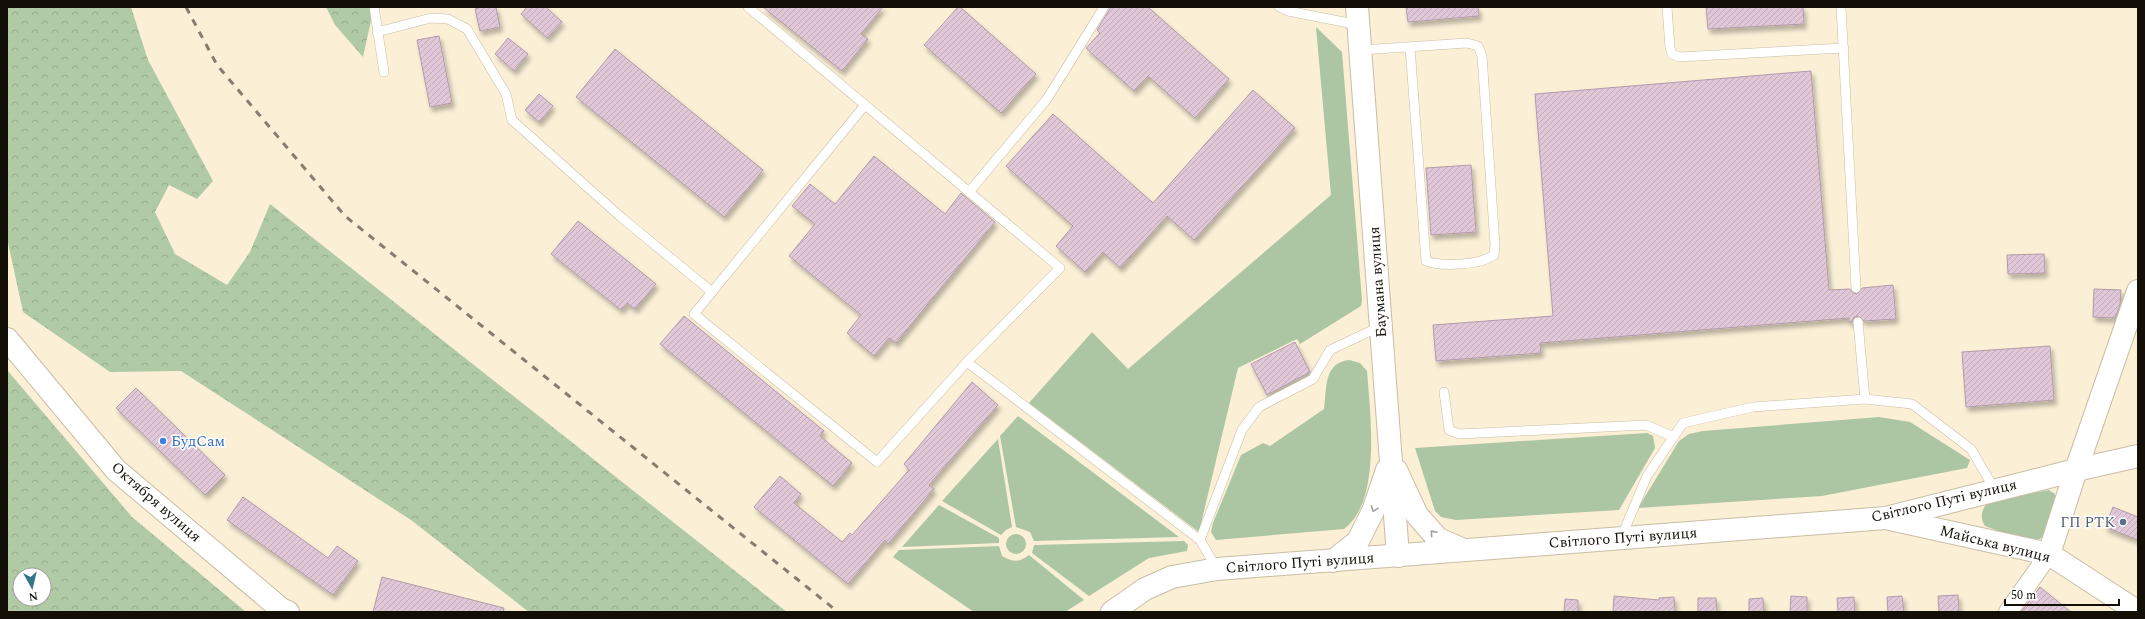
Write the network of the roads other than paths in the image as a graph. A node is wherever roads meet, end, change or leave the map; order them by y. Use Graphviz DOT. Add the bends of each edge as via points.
graph roads {
  1 [pos="374,7"];
  2 [pos="748,7"];
  3 [pos="1104,7"];
  4 [pos="1279,7"];
  5 [pos="1667,7"];
  6 [pos="1841,7"];
  7 [pos="1358,16"];
  8 [pos="377,32"];
  9 [pos="1410,47"];
  10 [pos="1844,48"];
  11 [pos="1361,50"];
  12 [pos="384,72"];
  13 [pos="866,105"];
  14 [pos="969,192"];
  15 [pos="1856,288"];
  16 [pos="2138,291"];
  17 [pos="712,292"];
  18 [pos="1858,322"];
  19 [pos="1382,326"];
  20 [pos="7,339"];
  21 [pos="967,362"];
  22 [pos="1444,392"];
  23 [pos="1865,399"];
  24 [pos="1674,437"];
  25 [pos="2138,456"];
  26 [pos="1391,459"];
  27 [pos="2076,470"];
  28 [pos="1995,490"];
  29 [pos="1886,518"];
  30 [pos="1621,539"];
  31 [pos="1200,540"];
  32 [pos="1467,551"];
  33 [pos="2049,554"];
  34 [pos="1398,556"];
  35 [pos="1333,561"];
  36 [pos="1217,569"];
  37 [pos="288,612"];
  38 [pos="1112,612"];
  39 [pos="2008,612"];
  40 [pos="2138,612"];
  1 -- 8 [label="lane"];
  2 -- 13 [label="lane"];
  3 -- 14 [label="lane" via="1047,99"];
  4 -- 7 [label="lane" via="1288,11"];
  5 -- 10 [label="lane" via="1670,48 1672,54 1680,57"];
  6 -- 10 [label="lane"];
  7 -- 11 [label="main road, Баумана вулиця"];
  8 -- 12 [label="lane"];
  8 -- 17 [label="lane" via="431,18 448,19 467,29 506,94 512,120 622,218"];
  9 -- 9 [label="lane" via="1467,42 1478,46 1482,56 1495,245 1494,255 1485,261 1436,264 1426,261"];
  9 -- 11 [label="lane"];
  10 -- 15 [label="lane"];
  11 -- 19 [label="main road, Баумана вулиця"];
  13 -- 14 [label="lane"];
  13 -- 17 [label="lane"];
  14 -- 21 [label="lane" via="1060,268"];
  16 -- 27 [label="main road"];
  17 -- 21 [label="lane" via="694,314 877,462"];
  18 -- 23 [label="lane"];
  19 -- 26 [label="main road, Баумана вулиця"];
  19 -- 31 [label="lane" via="1330,350 1313,379 1259,407 1242,430"];
  20 -- 37 [label="main road, Октября вулиця" via="116,470"];
  21 -- 31 [label="lane"];
  22 -- 24 [label="lane" via="1449,430 1460,434 1646,425"];
  23 -- 24 [label="lane" via="1753,407 1684,423"];
  23 -- 28 [label="lane" via="1912,404 1971,449"];
  24 -- 30 [label="lane" via="1647,476"];
  25 -- 27 [label="main road, Світлого Путі вулиця"];
  32 -- 26 [label="main road, one-way" via="1438,539 1417,515"];
  26 -- 34 [label="main road, Баумана вулиця"];
  26 -- 35 [label="main road, one-way" via="1374,512 1358,541"];
  27 -- 28 [label="main road, Світлого Путі вулиця"];
  27 -- 33 [label="main road"];
  28 -- 29 [label="main road, Світлого Путі вулиця"];
  29 -- 30 [label="main road, Світлого Путі вулиця"];
  29 -- 33 [label="main road, Майська вулиця"];
  30 -- 32 [label="main road, Світлого Путі вулиця"];
  31 -- 36 [label="lane"];
  32 -- 34 [label="main road, Світлого Путі вулиця"];
  33 -- 39 [label="street"];
  33 -- 40 [label="main road, Майська вулиця"];
  34 -- 35 [label="main road, Світлого Путі вулиця"];
  35 -- 36 [label="main road, Світлого Путі вулиця"];
  36 -- 38 [label="main road, Світлого Путі вулиця" via="1172,577 1145,589"];
}
